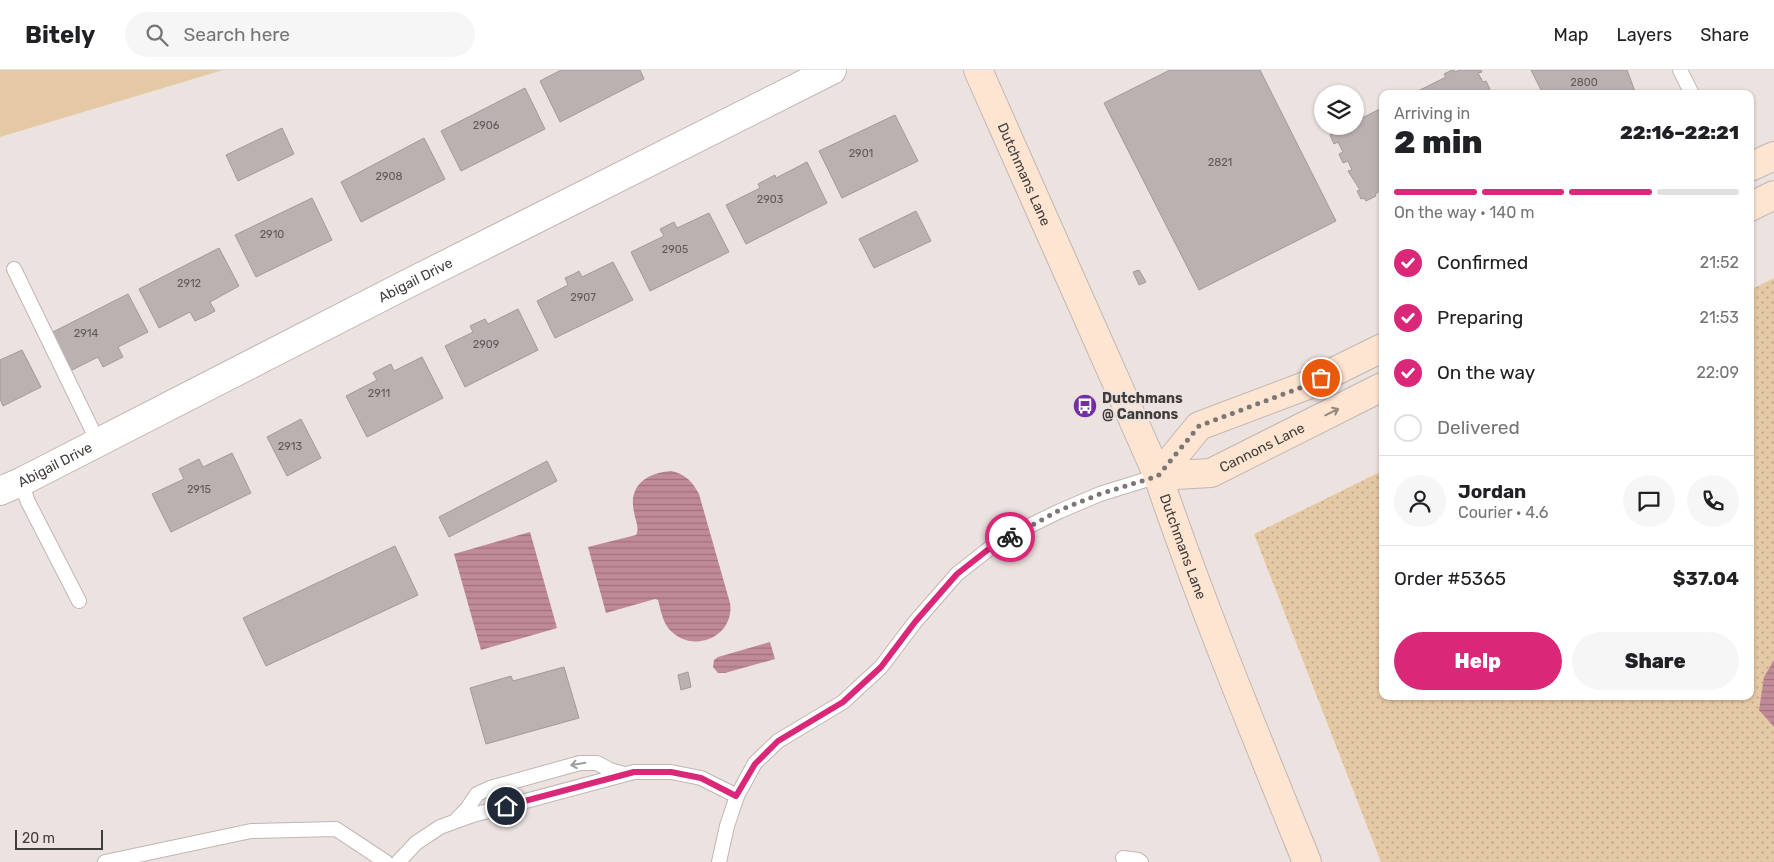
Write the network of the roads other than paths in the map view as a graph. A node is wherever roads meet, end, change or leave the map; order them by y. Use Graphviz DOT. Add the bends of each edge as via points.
graph roads {
  1 [pos="832,70"];
  2 [pos="978,70"];
  3 [pos="1680,70"];
  4 [pos="1690,90"];
  5 [pos="1774,156"];
  6 [pos="1754,166"];
  7 [pos="1774,195"];
  8 [pos="1754,205"];
  9 [pos="14,269"];
  10 [pos="1379,349"];
  11 [pos="1379,389"];
  12 [pos="98,442"];
  13 [pos="1158,476"];
  14 [pos="11,487"];
  15 [pos="78,601"];
  16 [pos="624,774"];
  17 [pos="736,796"];
  18 [pos="454,822"];
  19 [pos="1123,858"];
  20 [pos="104,862"];
  21 [pos="386,862"];
  22 [pos="398,862"];
  23 [pos="719,862"];
  24 [pos="1141,862"];
  25 [pos="1307,862"];
  1 -- 12 [label="street, Abigail Drive"];
  2 -- 13 [label="main road, Dutchmans Lane"];
  3 -- 4 [label="lane"];
  5 -- 6 [label="main road"];
  7 -- 8 [label="main road"];
  9 -- 12 [label="lane"];
  10 -- 13 [label="main road" via="1305,386 1199,426"];
  13 -- 11 [label="main road, Cannons Lane, one-way" via="1211,473"];
  12 -- 14 [label="street, Abigail Drive"];
  13 -- 17 [label="lane" via="1060,510 990,548 957,574 881,667 843,702 778,741 755,764"];
  13 -- 25 [label="main road, Dutchmans Lane"];
  14 -- 15 [label="lane" via="28,502"];
  16 -- 17 [label="lane" via="671,772 701,778"];
  16 -- 18 [label="lane"];
  16 -- 18 [label="lane, one-way" via="597,763 580,763 490,788 478,794"];
  17 -- 23 [label="lane"];
  18 -- 22 [label="lane" via="416,843"];
  19 -- 24 [label="lane"];
  20 -- 21 [label="lane" via="251,831 336,830"];
}
